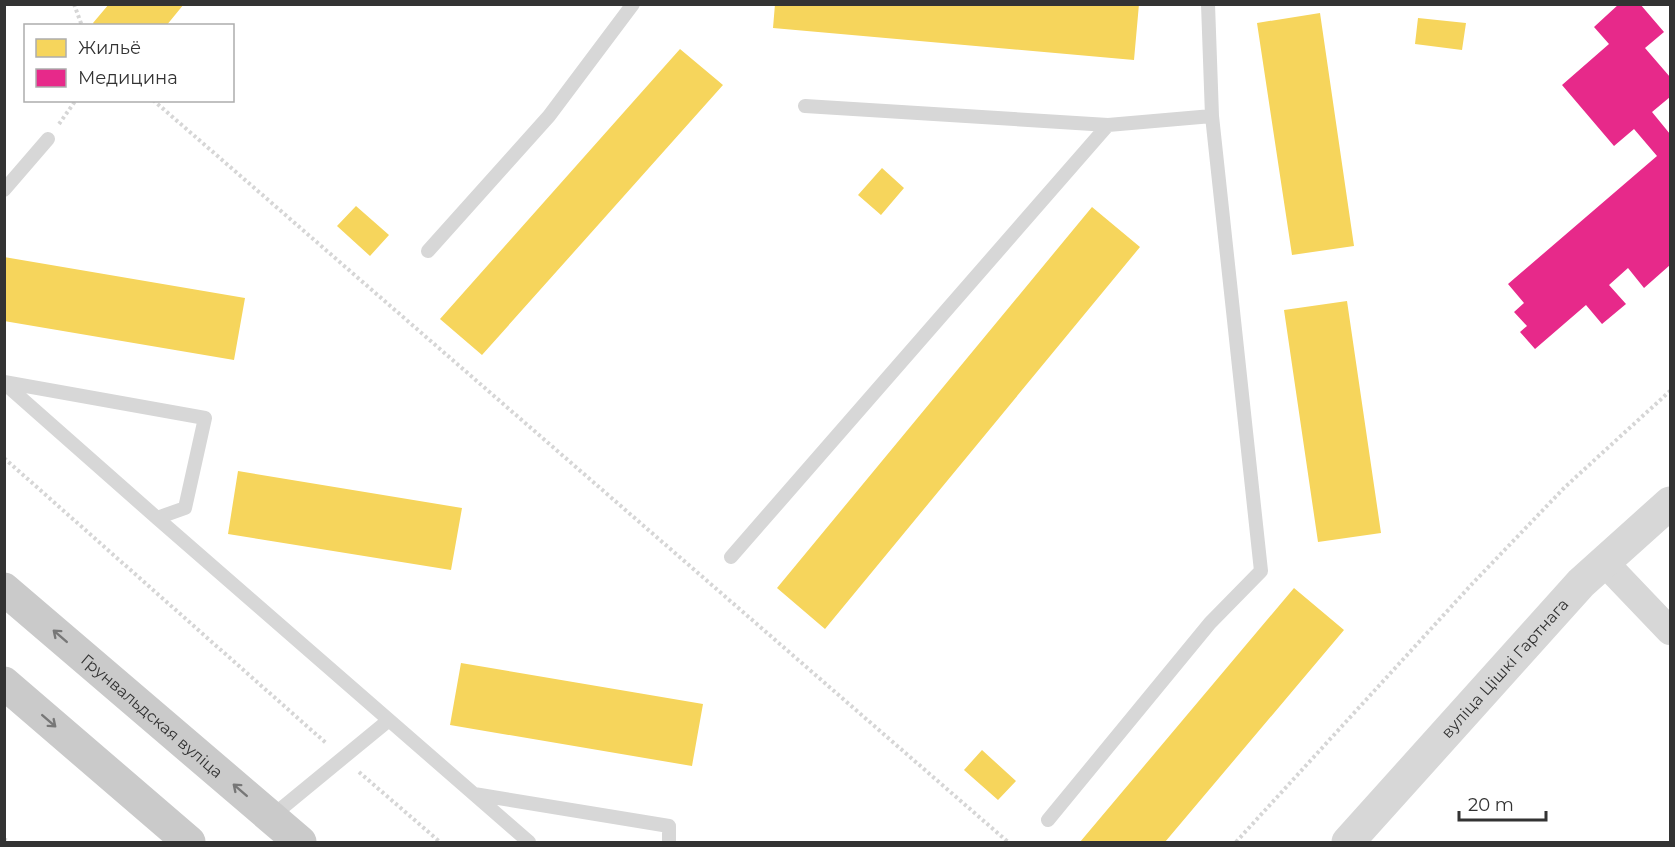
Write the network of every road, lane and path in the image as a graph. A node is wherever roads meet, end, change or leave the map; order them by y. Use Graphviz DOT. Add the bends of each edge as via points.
graph roads {
  1 [pos="74,4"];
  2 [pos="633,4"];
  3 [pos="1208,4"];
  4 [pos="81,24"];
  5 [pos="75,102"];
  6 [pos="155,102"];
  7 [pos="805,106"];
  8 [pos="1212,116"];
  9 [pos="1108,125"];
  10 [pos="48,139"];
  11 [pos="4,190"];
  12 [pos="428,251"];
  13 [pos="4,382"];
  14 [pos="1671,391"];
  15 [pos="4,458"];
  16 [pos="1671,503"];
  17 [pos="157,518"];
  18 [pos="731,557"];
  19 [pos="1604,562"];
  20 [pos="4,589"];
  21 [pos="1671,631"];
  22 [pos="4,683"];
  23 [pos="389,720"];
  24 [pos="343,758"];
  25 [pos="473,794"];
  26 [pos="271,817"];
  27 [pos="1048,820"];
  28 [pos="4,838"];
  29 [pos="9,843"];
  30 [pos="189,843"];
  31 [pos="300,843"];
  32 [pos="440,843"];
  33 [pos="528,843"];
  34 [pos="669,843"];
  35 [pos="1008,843"];
  36 [pos="1236,843"];
  37 [pos="1348,843"];
  1 -- 4 [label="path"];
  2 -- 12 [label="lane" via="549,116"];
  3 -- 8 [label="lane"];
  5 -- 10 [label="path"];
  6 -- 35 [label="path"];
  7 -- 9 [label="lane"];
  8 -- 9 [label="lane"];
  8 -- 27 [label="lane" via="1261,571 1210,623"];
  9 -- 18 [label="lane"];
  10 -- 11 [label="lane"];
  13 -- 17 [label="lane"];
  13 -- 17 [label="lane" via="205,418 185,508"];
  14 -- 36 [label="path" via="1526,528"];
  15 -- 24 [label="path"];
  16 -- 19 [label="street, вуліца Цішкі Гартнага"];
  17 -- 23 [label="lane"];
  19 -- 21 [label="street"];
  19 -- 37 [label="street, вуліца Цішкі Гартнага"];
  26 -- 20 [label="main road, Грунвальдская вуліца, one-way"];
  22 -- 30 [label="main road, one-way"];
  23 -- 24 [label="lane"];
  23 -- 25 [label="lane"];
  24 -- 26 [label="lane"];
  24 -- 32 [label="path"];
  25 -- 33 [label="lane"];
  25 -- 34 [label="lane" via="669,826"];
  26 -- 31 [label="main road, Грунвальдская вуліца"];
  28 -- 29 [label="path"];
}
